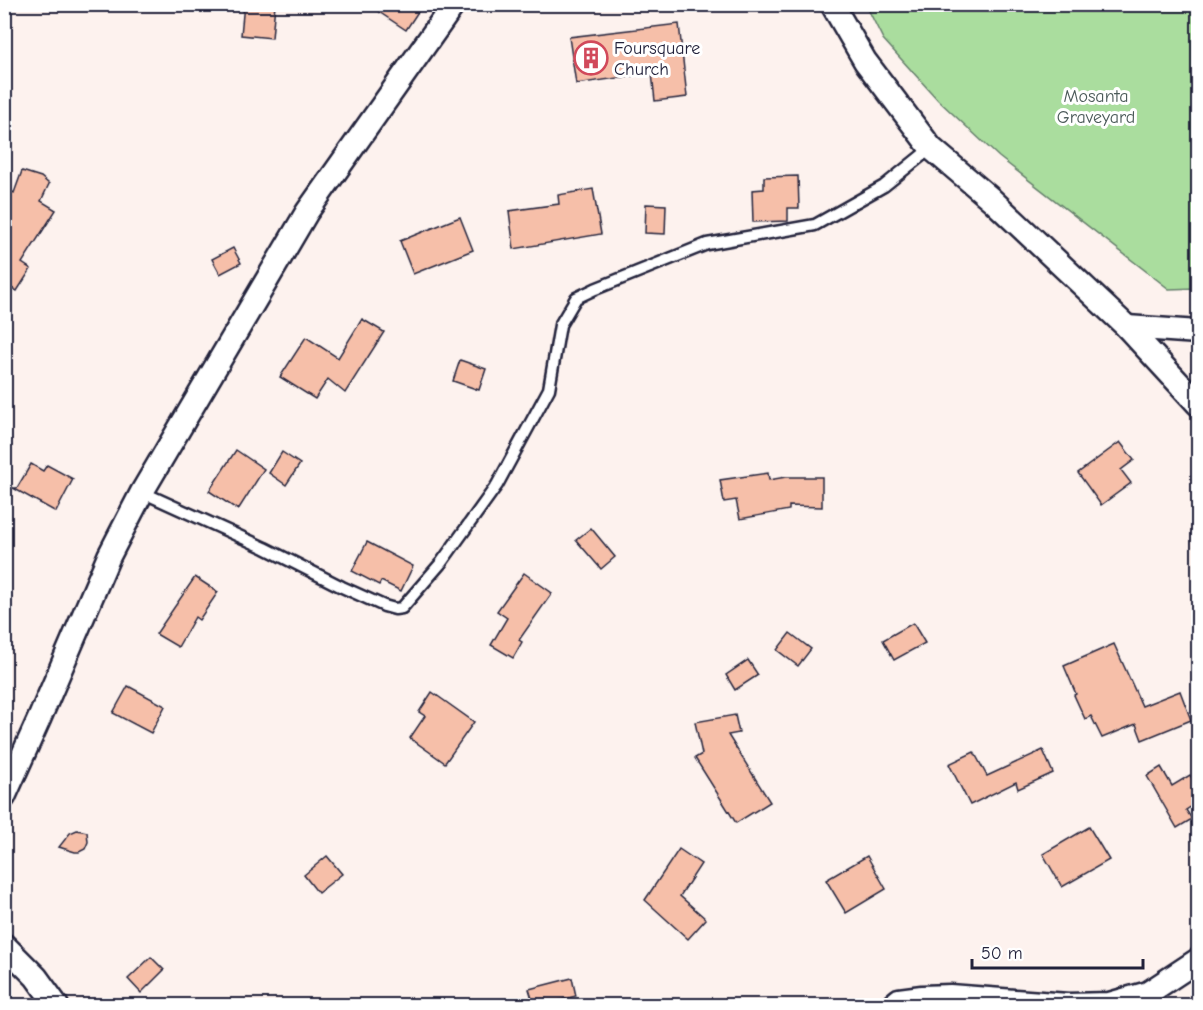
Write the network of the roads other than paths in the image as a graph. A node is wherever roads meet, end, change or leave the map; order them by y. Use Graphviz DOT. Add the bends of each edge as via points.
graph roads {
  1 [pos="454,4"];
  2 [pos="832,4"];
  3 [pos="931,148"];
  4 [pos="1127,327"];
  5 [pos="1198,332"];
  6 [pos="1198,404"];
  7 [pos="142,492"];
  8 [pos="4,796"];
  9 [pos="4,945"];
  10 [pos="1198,960"];
  11 [pos="57,1005"];
  12 [pos="892,1005"];
  13 [pos="1068,1005"];
  1 -- 7 [label="street" via="307,212"];
  2 -- 3 [label="street" via="865,61"];
  3 -- 4 [label="street"];
  3 -- 7 [label="lane" via="884,186 815,225 707,244 576,298 560,325 549,389 497,485 441,563 402,608 384,606"];
  4 -- 5 [label="street"];
  4 -- 6 [label="street"];
  7 -- 8 [label="street" via="109,556"];
  9 -- 11 [label="street"];
  10 -- 13 [label="street" via="1148,993 1109,1004"];
  12 -- 13 [label="street" via="899,1000 950,996"];
}
